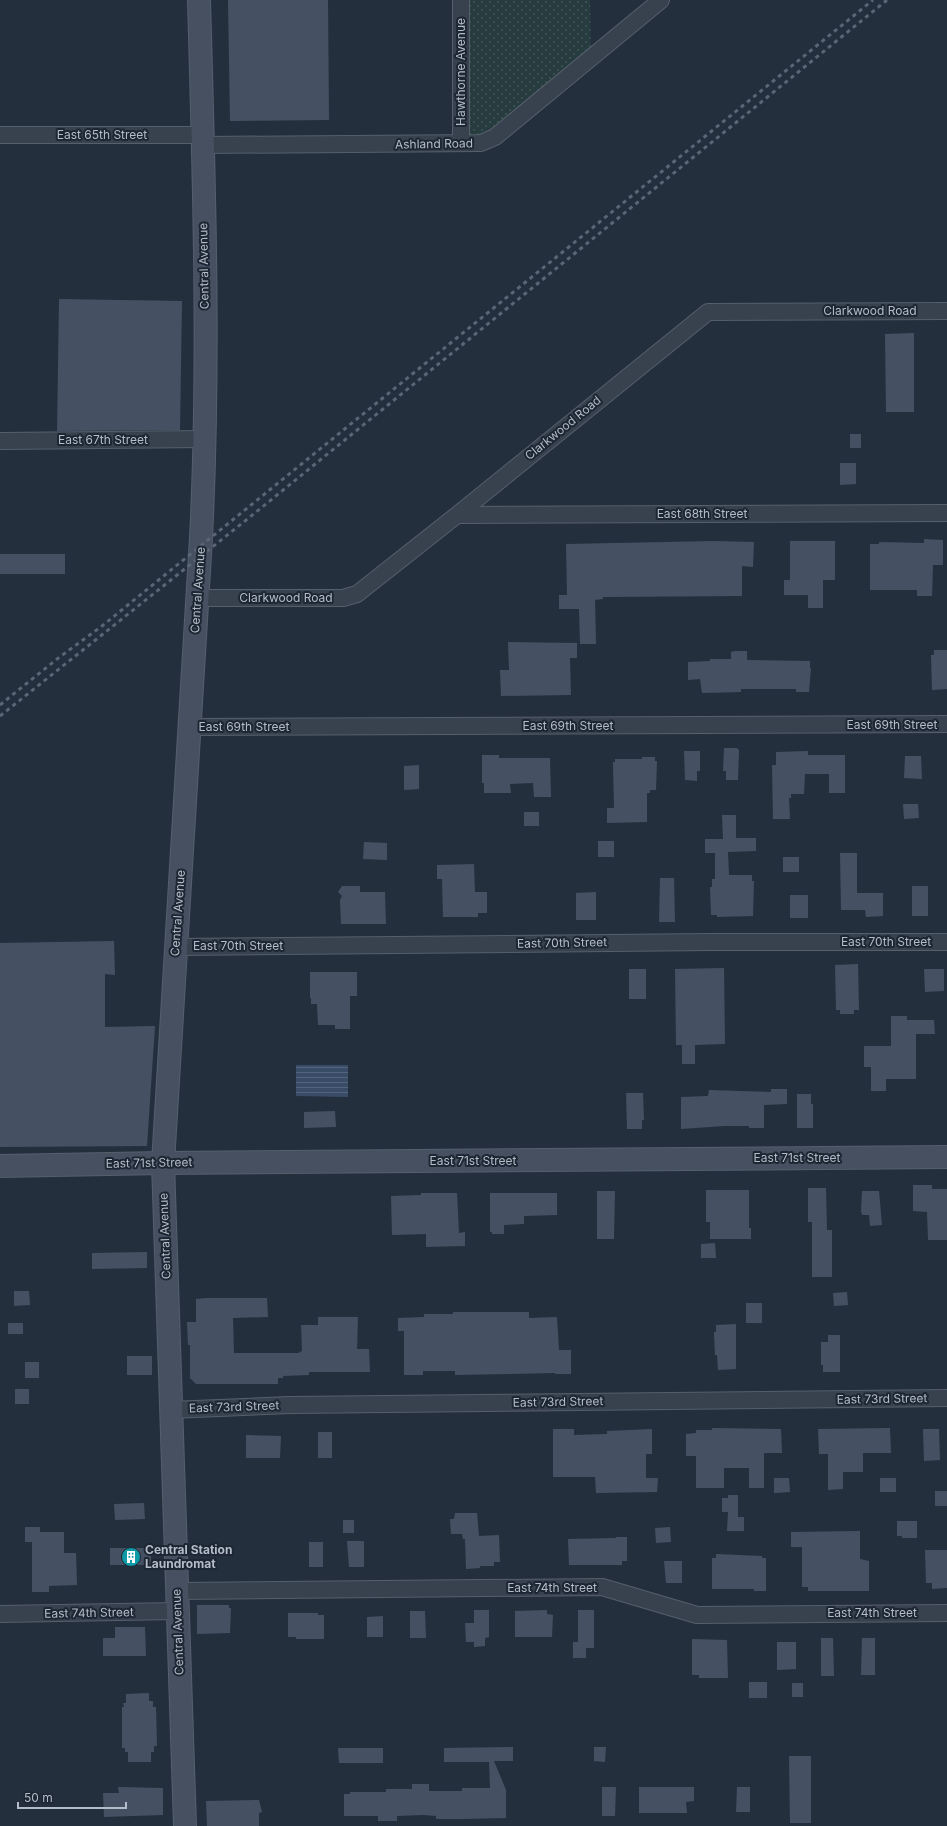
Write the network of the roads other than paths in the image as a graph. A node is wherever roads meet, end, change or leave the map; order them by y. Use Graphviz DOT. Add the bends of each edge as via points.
graph roads {
  1 [pos="199,0"];
  2 [pos="460,0"];
  3 [pos="661,0"];
  4 [pos="0,135"];
  5 [pos="203,140"];
  6 [pos="461,143"];
  7 [pos="947,311"];
  8 [pos="206,439"];
  9 [pos="0,441"];
  10 [pos="947,513"];
  11 [pos="457,515"];
  12 [pos="198,598"];
  13 [pos="947,724"];
  14 [pos="190,727"];
  15 [pos="947,942"];
  16 [pos="176,947"];
  17 [pos="947,1157"];
  18 [pos="163,1162"];
  19 [pos="0,1166"];
  20 [pos="947,1398"];
  21 [pos="170,1410"];
  22 [pos="177,1601"];
  23 [pos="947,1613"];
  24 [pos="0,1614"];
  25 [pos="185,1826"];
  1 -- 5 [label="street, Central Avenue"];
  2 -- 6 [label="street, Hawthorne Avenue"];
  3 -- 6 [label="street, Ashland Road" via="495,137 481,143"];
  4 -- 5 [label="street, East 65th Street"];
  5 -- 6 [label="street, Ashland Road"];
  5 -- 8 [label="street, Central Avenue"];
  7 -- 11 [label="street, Clarkwood Road" via="708,312"];
  8 -- 9 [label="street, East 67th Street"];
  8 -- 12 [label="street, Central Avenue"];
  10 -- 11 [label="street, East 68th Street"];
  11 -- 12 [label="street, Clarkwood Road" via="357,594 343,598"];
  12 -- 14 [label="street, Central Avenue"];
  13 -- 14 [label="street, East 69th Street"];
  14 -- 16 [label="street, Central Avenue"];
  15 -- 16 [label="street, East 70th Street"];
  16 -- 18 [label="street, Central Avenue"];
  17 -- 18 [label="street, East 71st Street"];
  18 -- 19 [label="street, East 71st Street"];
  18 -- 21 [label="street, Central Avenue"];
  20 -- 21 [label="street, East 73rd Street" via="289,1405"];
  21 -- 22 [label="street, Central Avenue"];
  22 -- 23 [label="street, East 74th Street" via="602,1587 697,1615"];
  22 -- 24 [label="street, East 74th Street"];
  22 -- 25 [label="street, Central Avenue"];
}
